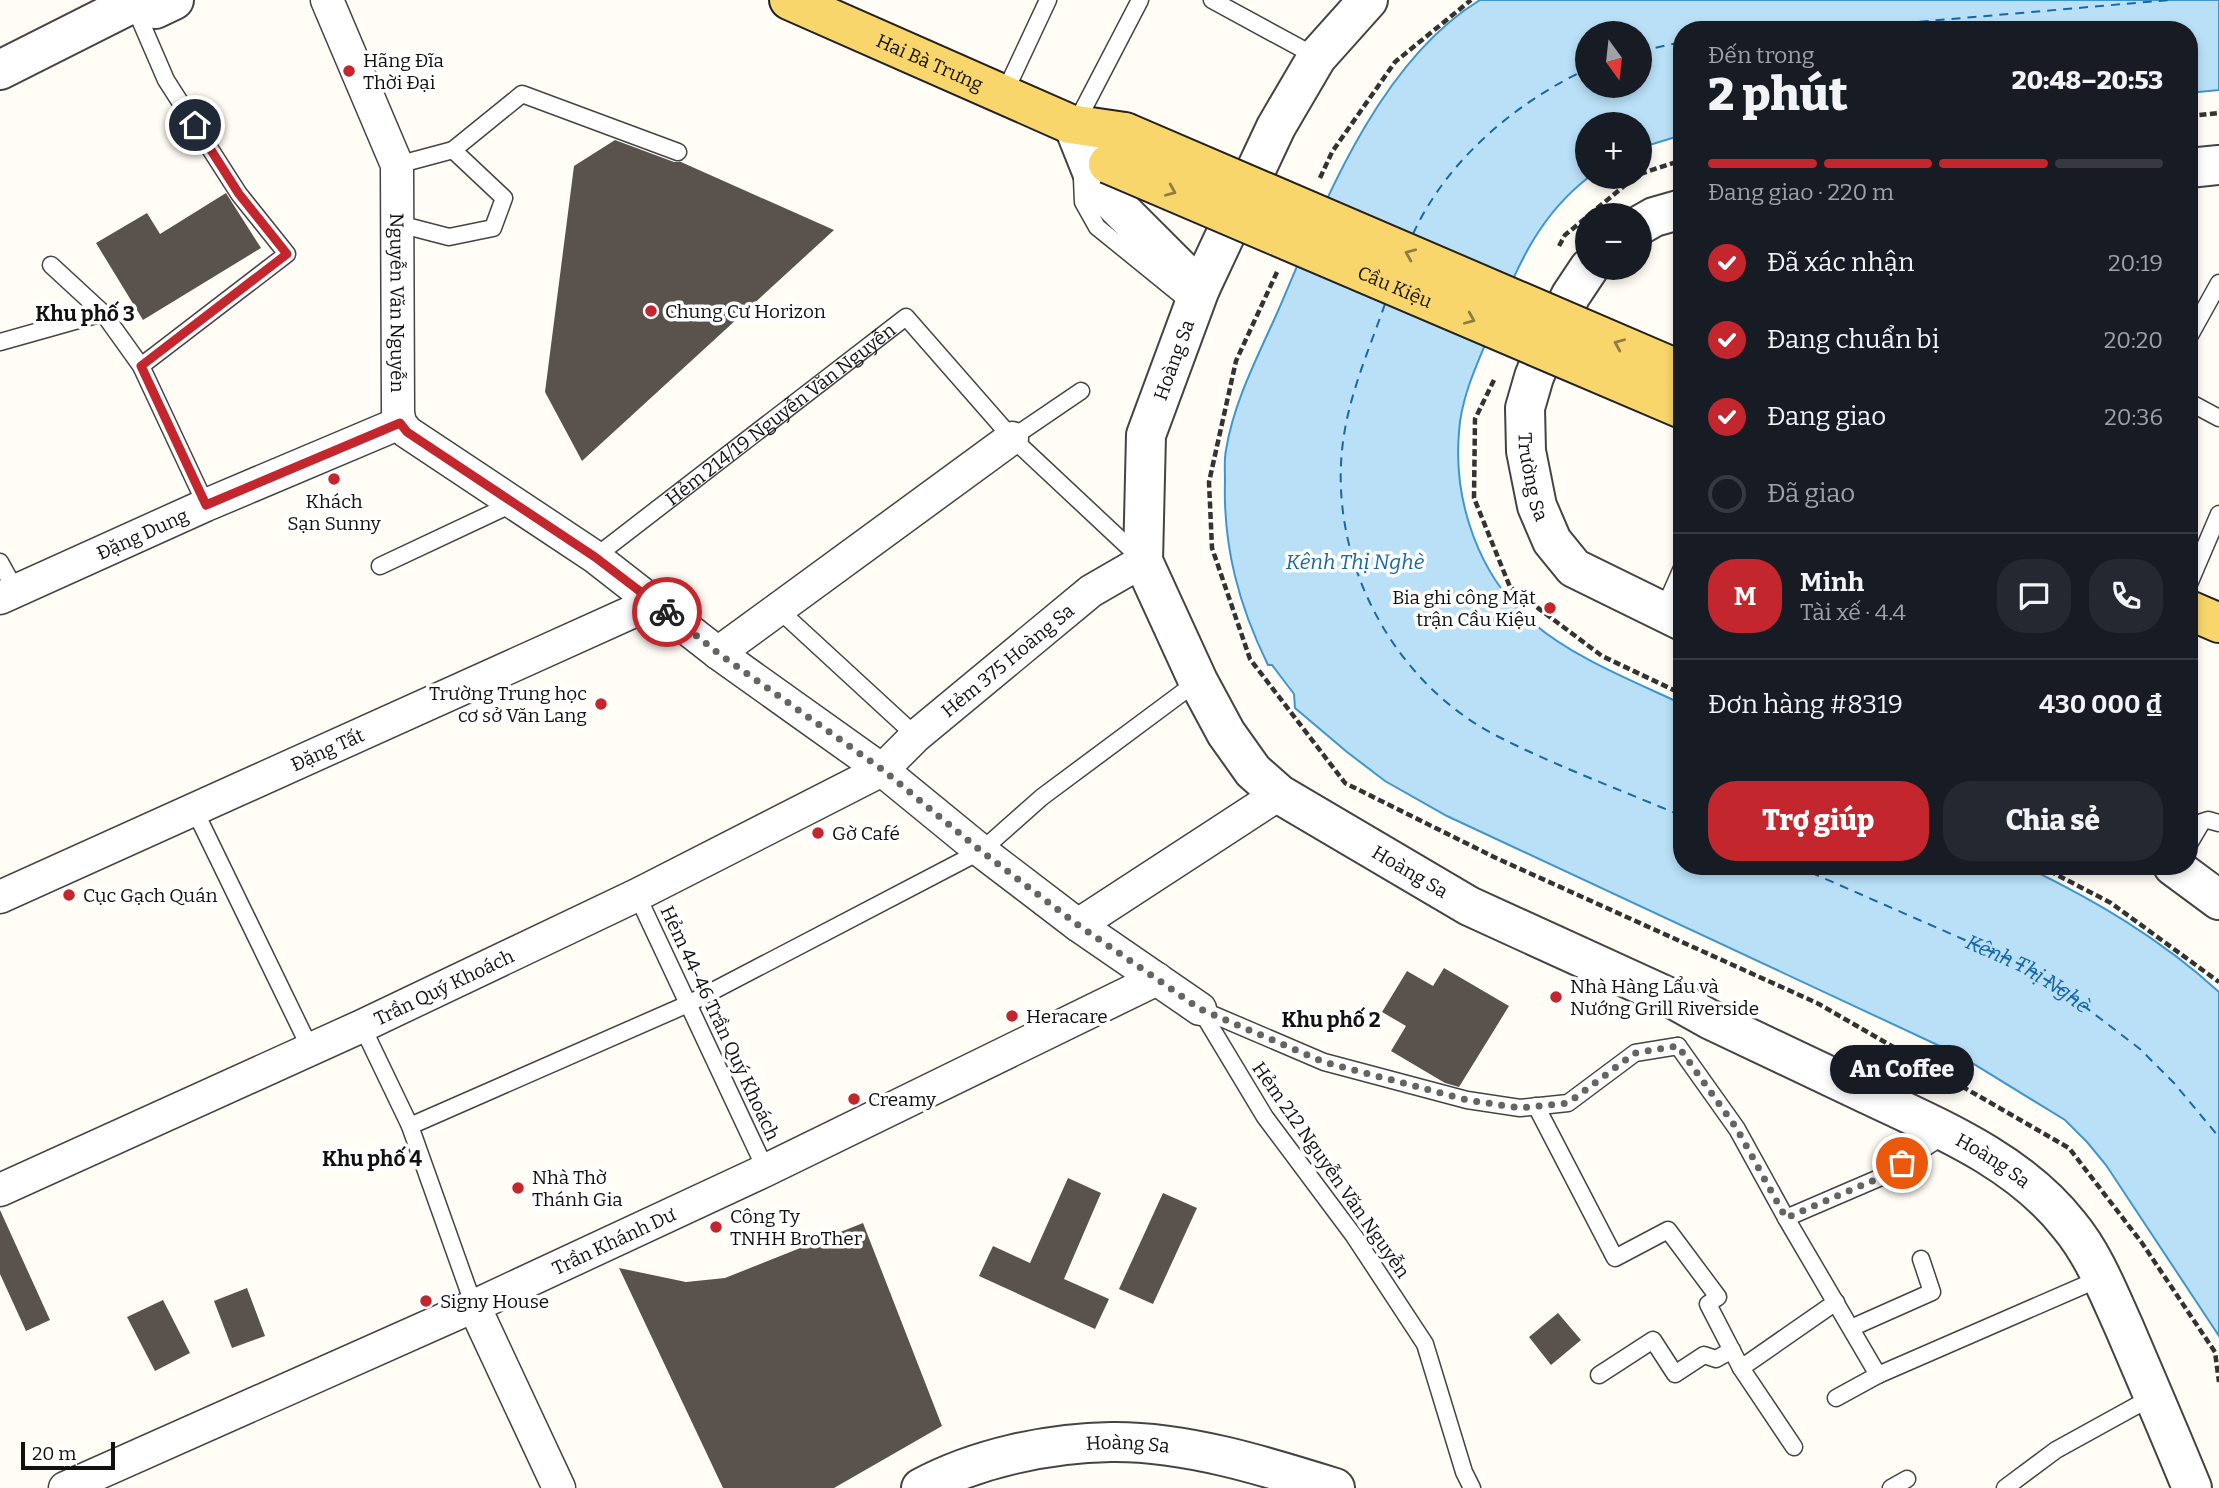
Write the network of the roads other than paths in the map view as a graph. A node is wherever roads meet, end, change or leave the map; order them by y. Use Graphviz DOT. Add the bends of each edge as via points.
graph roads {
  1 [pos="174,0"];
  2 [pos="327,0"];
  3 [pos="789,0"];
  4 [pos="1048,0"];
  5 [pos="1140,0"];
  6 [pos="1212,0"];
  7 [pos="1368,0"];
  8 [pos="133,2"];
  9 [pos="1317,57"];
  10 [pos="0,70"];
  11 [pos="1004,94"];
  12 [pos="1089,135"];
  13 [pos="453,150"];
  14 [pos="678,152"];
  15 [pos="397,165"];
  16 [pos="2219,165"];
  17 [pos="2198,167"];
  18 [pos="1673,212"];
  19 [pos="1652,219"];
  20 [pos="395,223"];
  21 [pos="51,265"];
  22 [pos="1581,280"];
  23 [pos="2217,293"];
  24 [pos="1197,298"];
  25 [pos="103,313"];
  26 [pos="2198,323"];
  27 [pos="0,342"];
  28 [pos="141,366"];
  29 [pos="1673,366"];
  30 [pos="1081,391"];
  31 [pos="1673,405"];
  32 [pos="2198,407"];
  33 [pos="2219,418"];
  34 [pos="400,423"];
  35 [pos="1012,438"];
  36 [pos="514,503"];
  37 [pos="206,505"];
  38 [pos="2219,514"];
  39 [pos="595,557"];
  40 [pos="1143,561"];
  41 [pos="0,562"];
  42 [pos="2198,563"];
  43 [pos="380,566"];
  44 [pos="8,594"];
  45 [pos="654,602"];
  46 [pos="778,609"];
  47 [pos="2198,614"];
  48 [pos="1672,617"];
  49 [pos="2219,623"];
  50 [pos="718,653"];
  51 [pos="1198,681"];
  52 [pos="916,736"];
  53 [pos="883,770"];
  54 [pos="1279,794"];
  55 [pos="194,809"];
  56 [pos="2219,823"];
  57 [pos="2198,829"];
  58 [pos="981,851"];
  59 [pos="2193,875"];
  60 [pos="637,895"];
  61 [pos="0,897"];
  62 [pos="2219,900"];
  63 [pos="1078,925"];
  64 [pos="1157,979"];
  65 [pos="688,1003"];
  66 [pos="1200,1009"];
  67 [pos="362,1026"];
  68 [pos="1694,1032"];
  69 [pos="310,1048"];
  70 [pos="1536,1106"];
  71 [pos="410,1126"];
  72 [pos="1948,1133"];
  73 [pos="766,1170"];
  74 [pos="0,1190"];
  75 [pos="1786,1218"];
  76 [pos="1921,1259"];
  77 [pos="2101,1278"];
  78 [pos="1836,1302"];
  79 [pos="474,1306"];
  80 [pos="1851,1328"];
  81 [pos="1732,1350"];
  82 [pos="1741,1368"];
  83 [pos="1599,1375"];
  84 [pos="1878,1375"];
  85 [pos="2154,1396"];
  86 [pos="1836,1398"];
  87 [pos="1794,1447"];
  88 [pos="1907,1479"];
  89 [pos="65,1488"];
  90 [pos="559,1488"];
  91 [pos="921,1488"];
  92 [pos="1335,1488"];
  93 [pos="1472,1488"];
  94 [pos="1891,1488"];
  95 [pos="2005,1488"];
  96 [pos="2192,1488"];
  1 -- 8 [label="street" via="155,9"];
  2 -- 15 [label="street, Nguyễn Văn Nguyễn"];
  3 -- 11 [label="main road, Hai Bà Trưng"];
  4 -- 11 [label="lane"];
  5 -- 12 [label="lane"];
  6 -- 9 [label="lane"];
  7 -- 9 [label="street, Hoàng Sa"];
  8 -- 10 [label="street"];
  8 -- 28 [label="lane" via="166,80 239,194 287,254"];
  9 -- 24 [label="street, Hoàng Sa" via="1276,127"];
  11 -- 12 [label="main road, Hai Bà Trưng"];
  12 -- 24 [label="street" via="1098,187"];
  29 -- 12 [label="main road, Cầu Kiệu, one-way, bridge"];
  12 -- 31 [label="main road, Cầu Kiệu, one-way, bridge"];
  13 -- 14 [label="lane" via="522,94"];
  13 -- 15 [label="lane"];
  13 -- 20 [label="lane" via="503,198 493,228 449,237"];
  15 -- 20 [label="street, Nguyễn Văn Nguyễn"];
  16 -- 17 [label="street"];
  18 -- 19 [label="street"];
  20 -- 34 [label="street, Nguyễn Văn Nguyễn"];
  21 -- 25 [label="lane"];
  22 -- 48 [label="street, Trường Sa" via="1551,335 1525,408 1530,473 1552,541 1569,562"];
  23 -- 26 [label="lane"];
  24 -- 40 [label="street, Hoàng Sa" via="1146,435"];
  25 -- 27 [label="lane"];
  25 -- 28 [label="lane"];
  28 -- 37 [label="lane"];
  30 -- 35 [label="lane"];
  32 -- 33 [label="lane"];
  34 -- 36 [label="street"];
  34 -- 37 [label="street, Đặng Dung"];
  35 -- 39 [label="lane, Hẻm 214/19 Nguyễn Văn Nguyễn" via="906,317"];
  35 -- 40 [label="lane, Hẻm 214/19 Nguyễn Văn Nguyễn"];
  35 -- 46 [label="street"];
  36 -- 39 [label="street"];
  36 -- 43 [label="lane"];
  37 -- 44 [label="street, Đặng Dung"];
  38 -- 42 [label="lane"];
  39 -- 45 [label="street"];
  40 -- 51 [label="street, Hoàng Sa"];
  40 -- 52 [label="street, Hẻm 375 Hoàng Sa" via="1091,592"];
  41 -- 44 [label="lane"];
  45 -- 50 [label="street"];
  45 -- 55 [label="street, Ðặng Tất"];
  46 -- 50 [label="street"];
  46 -- 52 [label="lane"];
  47 -- 49 [label="main road"];
  50 -- 53 [label="street"];
  51 -- 54 [label="street, Hoàng Sa" via="1253,771"];
  51 -- 58 [label="lane" via="1042,797"];
  52 -- 53 [label="street, Hẻm 375 Hoàng Sa"];
  53 -- 58 [label="street"];
  53 -- 60 [label="street, Trần Quý Khoách"];
  54 -- 63 [label="street"];
  54 -- 68 [label="street, Hoàng Sa" via="1469,906 1675,1000"];
  55 -- 61 [label="street, Ðặng Tất"];
  55 -- 69 [label="lane"];
  56 -- 57 [label="lane" via="2208,820"];
  58 -- 63 [label="street"];
  58 -- 65 [label="lane"];
  59 -- 62 [label="street"];
  60 -- 65 [label="lane, Hẻm 44-46 Trần Quý Khoách"];
  60 -- 67 [label="street, Trần Quý Khoách"];
  63 -- 64 [label="street"];
  64 -- 66 [label="street"];
  64 -- 73 [label="street, Trần Khánh Dư"];
  65 -- 71 [label="lane"];
  65 -- 73 [label="lane, Hẻm 44-46 Trần Quý Khoách"];
  66 -- 70 [label="lane, Hẻm 212 Nguyễn Văn Nguyễn" via="1324,1062 1467,1100"];
  66 -- 93 [label="lane, Hẻm 212 Nguyễn Văn Nguyễn" via="1265,1117 1354,1237 1425,1344"];
  67 -- 69 [label="street, Trần Quý Khoách"];
  67 -- 71 [label="lane"];
  68 -- 70 [label="lane, Hẻm 212 Nguyễn Văn Nguyễn" via="1635,1053 1568,1103"];
  68 -- 72 [label="street, Hoàng Sa"];
  68 -- 75 [label="lane" via="1737,1129"];
  69 -- 74 [label="street, Trần Quý Khoách"];
  70 -- 81 [label="lane" via="1615,1258 1668,1230 1718,1297 1708,1304"];
  71 -- 79 [label="lane"];
  72 -- 75 [label="lane" via="1879,1178"];
  72 -- 77 [label="street, Hoàng Sa" via="2031,1185 2070,1226"];
  73 -- 79 [label="street, Trần Khánh Dư"];
  75 -- 78 [label="lane"];
  76 -- 80 [label="lane" via="1932,1292"];
  77 -- 84 [label="lane"];
  77 -- 85 [label="street, Hoàng Sa"];
  78 -- 80 [label="lane"];
  78 -- 82 [label="lane"];
  79 -- 89 [label="street, Trần Khánh Dư"];
  79 -- 90 [label="street"];
  80 -- 84 [label="lane"];
  81 -- 82 [label="lane"];
  81 -- 83 [label="lane" via="1716,1359 1704,1355 1675,1374 1653,1340"];
  82 -- 87 [label="lane"];
  84 -- 86 [label="lane"];
  85 -- 95 [label="lane" via="2056,1450"];
  85 -- 96 [label="street, Hoàng Sa"];
  88 -- 94 [label="lane"];
  91 -- 92 [label="street, Hoàng Sa" via="1025,1452 1112,1442 1197,1452"];
}
